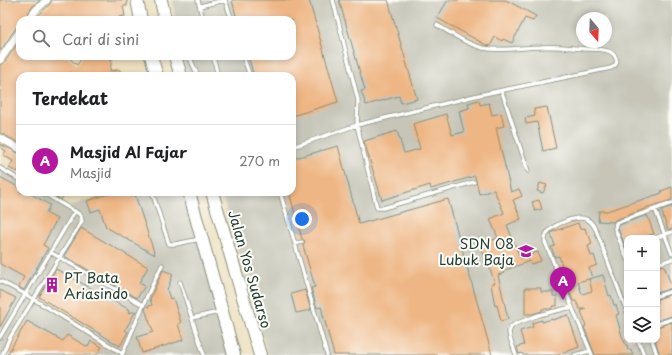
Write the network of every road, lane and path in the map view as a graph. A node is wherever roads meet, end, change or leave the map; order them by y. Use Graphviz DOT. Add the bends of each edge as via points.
graph roads {
  1 [pos="47,0"];
  2 [pos="137,0"];
  3 [pos="161,0"];
  4 [pos="198,0"];
  5 [pos="225,0"];
  6 [pos="333,0"];
  7 [pos="200,6"];
  8 [pos="31,16"];
  9 [pos="140,16"];
  10 [pos="164,16"];
  11 [pos="202,16"];
  12 [pos="231,16"];
  13 [pos="437,25"];
  14 [pos="16,36"];
  15 [pos="0,60"];
  16 [pos="151,60"];
  17 [pos="176,60"];
  18 [pos="192,60"];
  19 [pos="214,60"];
  20 [pos="245,60"];
  21 [pos="156,72"];
  22 [pos="180,72"];
  23 [pos="196,72"];
  24 [pos="217,72"];
  25 [pos="249,72"];
  26 [pos="502,92"];
  27 [pos="357,125"];
  28 [pos="0,138"];
  29 [pos="296,146"];
  30 [pos="16,147"];
  31 [pos="0,168"];
  32 [pos="528,171"];
  33 [pos="16,178"];
  34 [pos="474,182"];
  35 [pos="49,196"];
  36 [pos="153,196"];
  37 [pos="190,196"];
  38 [pos="213,196"];
  39 [pos="281,196"];
  40 [pos="672,203"];
  41 [pos="655,209"];
  42 [pos="74,211"];
  43 [pos="672,232"];
  44 [pos="665,235"];
  45 [pos="660,237"];
  46 [pos="201,238"];
  47 [pos="302,242"];
  48 [pos="295,244"];
  49 [pos="624,246"];
  50 [pos="50,252"];
  51 [pos="672,254"];
  52 [pos="59,257"];
  53 [pos="672,259"];
  54 [pos="660,263"];
  55 [pos="162,265"];
  56 [pos="0,281"];
  57 [pos="180,282"];
  58 [pos="672,291"];
  59 [pos="24,294"];
  60 [pos="660,295"];
  61 [pos="33,299"];
  62 [pos="143,304"];
  63 [pos="572,307"];
  64 [pos="625,307"];
  65 [pos="222,312"];
  66 [pos="192,318"];
  67 [pos="672,318"];
  68 [pos="660,323"];
  69 [pos="1,335"];
  70 [pos="9,339"];
  71 [pos="639,343"];
  72 [pos="653,343"];
  73 [pos="591,353"];
  74 [pos="122,354"];
  75 [pos="2,355"];
  76 [pos="204,355"];
  77 [pos="234,355"];
  78 [pos="260,355"];
  79 [pos="327,355"];
  80 [pos="516,355"];
  81 [pos="575,355"];
  82 [pos="644,355"];
  83 [pos="657,355"];
  1 -- 8 [label="street"];
  2 -- 9 [label="main road"];
  3 -- 10 [label="main road"];
  4 -- 7 [label="lane"];
  5 -- 7 [label="lane"];
  5 -- 12 [label="lane"];
  6 -- 27 [label="lane" via="358,100"];
  7 -- 11 [label="lane"];
  13 -- 26 [label="lane" via="472,45 485,48 501,50 541,46 605,50 614,54 617,60 611,68"];
  14 -- 15 [label="street"];
  16 -- 21 [label="main road"];
  17 -- 22 [label="main road"];
  18 -- 23 [label="lane"];
  19 -- 24 [label="lane"];
  20 -- 25 [label="lane"];
  26 -- 27 [label="lane"];
  26 -- 32 [label="lane"];
  27 -- 29 [label="lane"];
  27 -- 34 [label="lane" via="377,208"];
  28 -- 30 [label="street"];
  31 -- 33 [label="lane"];
  35 -- 42 [label="lane"];
  36 -- 46 [label="lane" via="169,244"];
  37 -- 46 [label="main road"];
  38 -- 78 [label="main road, Jalan Yos Sudarso"];
  39 -- 48 [label="lane"];
  40 -- 41 [label="lane"];
  41 -- 44 [label="lane"];
  41 -- 49 [label="lane" via="616,223 615,227"];
  42 -- 50 [label="lane"];
  42 -- 52 [label="lane" via="81,216 82,221"];
  43 -- 44 [label="lane"];
  44 -- 45 [label="lane"];
  44 -- 51 [label="lane"];
  46 -- 65 [label="main road"];
  47 -- 48 [label="lane"];
  48 -- 79 [label="lane"];
  50 -- 52 [label="lane"];
  50 -- 59 [label="lane"];
  52 -- 61 [label="lane"];
  52 -- 62 [label="lane"];
  53 -- 54 [label="lane"];
  55 -- 62 [label="lane"];
  56 -- 59 [label="lane"];
  57 -- 66 [label="lane"];
  58 -- 60 [label="lane"];
  59 -- 61 [label="lane"];
  59 -- 69 [label="lane"];
  61 -- 70 [label="lane"];
  61 -- 74 [label="lane"];
  62 -- 74 [label="lane"];
  63 -- 64 [label="lane" via="544,242 545,236 553,228 574,218 590,220 596,230"];
  63 -- 73 [label="lane"];
  63 -- 80 [label="lane" via="539,315 511,327 510,338"];
  65 -- 66 [label="lane"];
  65 -- 77 [label="main road"];
  66 -- 76 [label="lane"];
  67 -- 68 [label="lane"];
  69 -- 70 [label="lane"];
  70 -- 75 [label="lane"];
  71 -- 82 [label="lane"];
  72 -- 83 [label="lane"];
  73 -- 81 [label="lane"];
}
